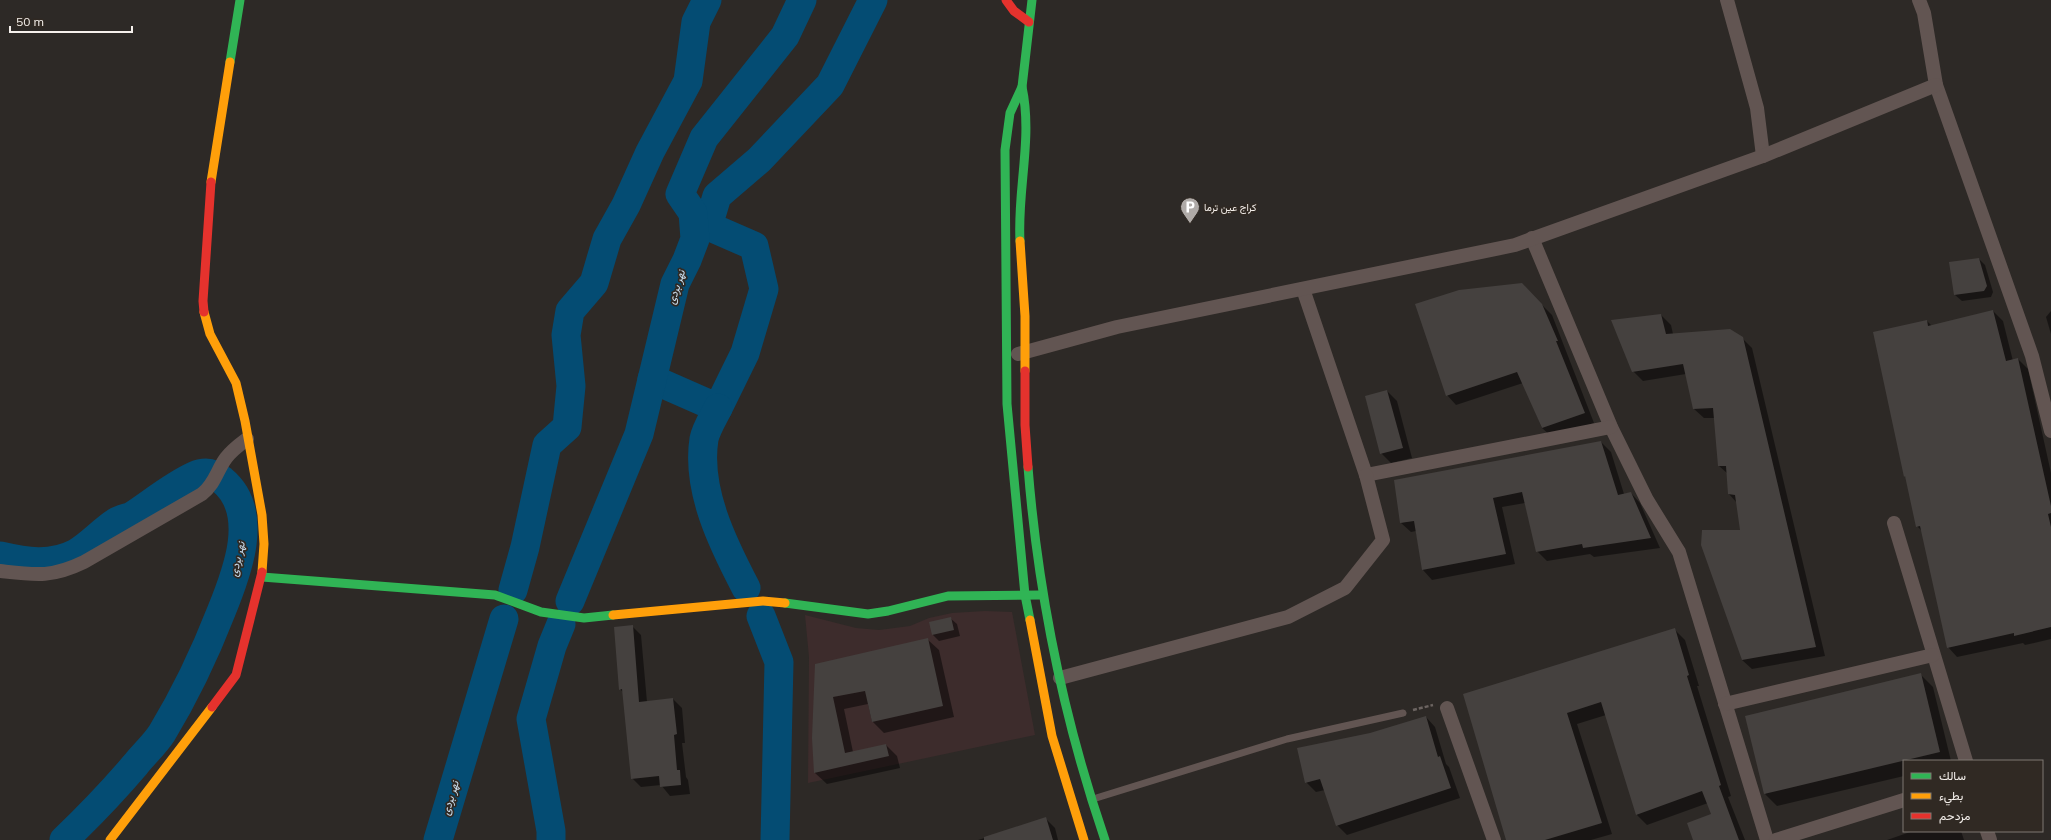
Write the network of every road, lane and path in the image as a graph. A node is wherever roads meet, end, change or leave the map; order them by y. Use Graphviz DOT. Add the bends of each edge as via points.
graph roads {
  1 [pos="240,0"];
  2 [pos="1006,0"];
  3 [pos="1032,0"];
  4 [pos="1727,0"];
  5 [pos="1919,0"];
  6 [pos="1030,22"];
  7 [pos="1936,85"];
  8 [pos="1022,87"];
  9 [pos="1763,156"];
  10 [pos="1532,238"];
  11 [pos="1303,288"];
  12 [pos="1025,352"];
  13 [pos="1007,357"];
  14 [pos="1611,426"];
  15 [pos="2051,431"];
  16 [pos="247,439"];
  17 [pos="1366,476"];
  18 [pos="1894,523"];
  19 [pos="0,571"];
  20 [pos="262,577"];
  21 [pos="1025,595"];
  22 [pos="1044,596"];
  23 [pos="1933,655"];
  24 [pos="1060,678"];
  25 [pos="1725,704"];
  26 [pos="1447,708"];
  27 [pos="1403,713"];
  28 [pos="1966,760"];
  29 [pos="1090,799"];
  30 [pos="1903,800"];
  31 [pos="110,840"];
  32 [pos="1084,840"];
  33 [pos="1105,840"];
  34 [pos="1494,840"];
  35 [pos="1767,840"];
  36 [pos="1776,840"];
  1 -- 16 [label="main road" via="211,182 203,302 210,334 236,383"];
  2 -- 6 [label="main road" via="1014,11"];
  3 -- 6 [label="main road"];
  4 -- 9 [label="street" via="1757,108"];
  5 -- 7 [label="street" via="1924,12"];
  6 -- 8 [label="main road"];
  7 -- 9 [label="street"];
  7 -- 15 [label="street" via="2032,356"];
  8 -- 12 [label="main road" via="1026,126 1019,221"];
  8 -- 13 [label="main road" via="1010,110 1007,124"];
  9 -- 10 [label="street"];
  10 -- 11 [label="street" via="1515,245"];
  10 -- 14 [label="street"];
  11 -- 12 [label="street" via="1116,327"];
  11 -- 17 [label="street"];
  12 -- 13 [label="street"];
  12 -- 22 [label="main road" via="1028,464"];
  13 -- 21 [label="main road" via="1007,404"];
  14 -- 17 [label="street"];
  14 -- 25 [label="street" via="1647,500 1679,552"];
  16 -- 19 [label="street" via="225,459 211,487 202,494 67,570 35,575"];
  16 -- 20 [label="main road" via="262,515"];
  17 -- 24 [label="street" via="1383,540 1345,588 1288,617"];
  18 -- 23 [label="street"];
  20 -- 21 [label="main road" via="495,595 541,612 584,618 763,601 868,614 888,612 948,596"];
  20 -- 31 [label="main road" via="236,675"];
  21 -- 22 [label="main road"];
  21 -- 32 [label="main road" via="1052,736"];
  22 -- 24 [label="main road"];
  23 -- 25 [label="street"];
  23 -- 28 [label="street"];
  24 -- 29 [label="main road"];
  25 -- 35 [label="street"];
  26 -- 27 [label="path" via="1436,704"];
  26 -- 34 [label="street"];
  27 -- 29 [label="lane" via="1287,739"];
  29 -- 33 [label="main road"];
  30 -- 36 [label="street"];
}
